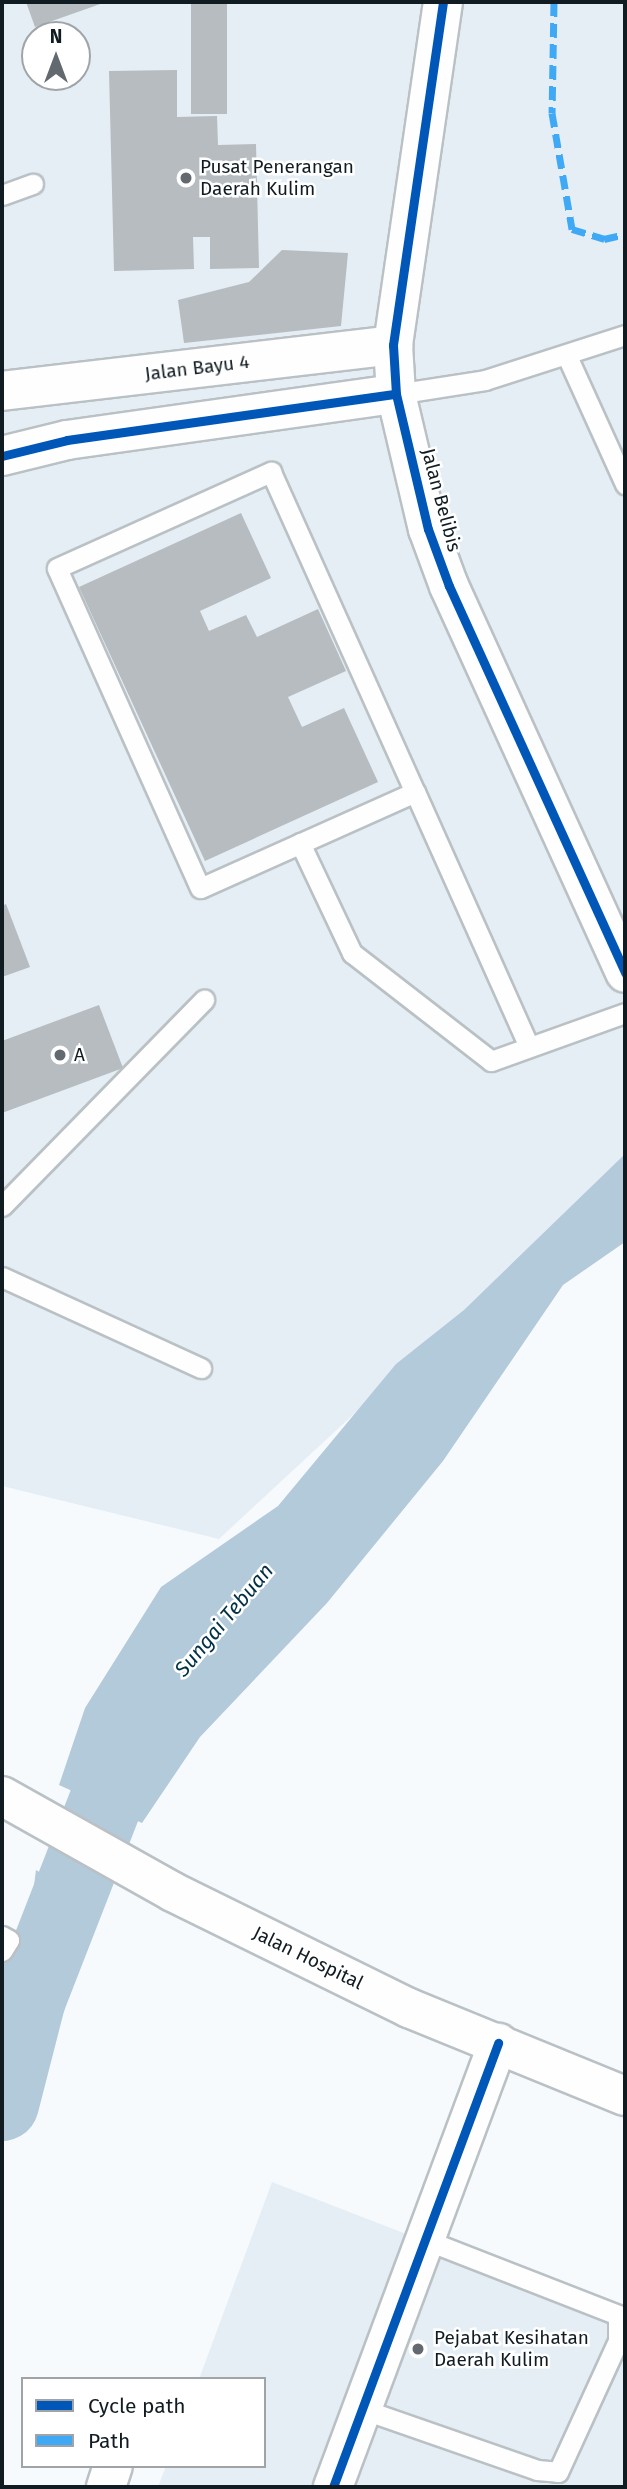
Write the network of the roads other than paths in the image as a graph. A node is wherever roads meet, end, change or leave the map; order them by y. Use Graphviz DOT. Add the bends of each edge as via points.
graph roads {
  1 [pos="443,2"];
  2 [pos="33,184"];
  3 [pos="2,195"];
  4 [pos="625,335"];
  5 [pos="393,345"];
  6 [pos="568,356"];
  7 [pos="2,391"];
  8 [pos="396,394"];
  9 [pos="2,456"];
  10 [pos="625,484"];
  11 [pos="415,792"];
  12 [pos="300,843"];
  13 [pos="615,921"];
  14 [pos="625,973"];
  15 [pos="204,1000"];
  16 [pos="625,1013"];
  17 [pos="529,1047"];
  18 [pos="2,1206"];
  19 [pos="2,1277"];
  20 [pos="201,1368"];
  21 [pos="2,1796"];
  22 [pos="2,1936"];
  23 [pos="2,1951"];
  24 [pos="498,2043"];
  25 [pos="625,2096"];
  26 [pos="426,2240"];
  27 [pos="362,2409"];
  28 [pos="112,2468"];
  29 [pos="106,2487"];
  30 [pos="333,2487"];
  1 -- 5 [label="street, Jalan Belibis"];
  2 -- 3 [label="lane"];
  4 -- 6 [label="lane"];
  5 -- 7 [label="street, Jalan Bayu 4"];
  5 -- 8 [label="street, Jalan Belibis"];
  6 -- 8 [label="lane" via="485,380"];
  6 -- 10 [label="lane"];
  8 -- 9 [label="street" via="67,440"];
  8 -- 13 [label="street, Jalan Belibis" via="428,529 449,586"];
  11 -- 12 [label="lane"];
  11 -- 12 [label="lane" via="271,472 57,568 200,888"];
  11 -- 17 [label="lane"];
  12 -- 17 [label="lane" via="352,953 491,1061"];
  13 -- 14 [label="street, Jalan Belibis"];
  15 -- 18 [label="lane"];
  16 -- 17 [label="lane"];
  19 -- 20 [label="lane"];
  21 -- 24 [label="street, Jalan Hospital" via="173,1892 409,2008"];
  22 -- 23 [label="lane" via="9,1940"];
  24 -- 25 [label="street, Jalan Hospital"];
  24 -- 26 [label="street"];
  26 -- 27 [label="street"];
  26 -- 27 [label="lane" via="618,2315 618,2341 558,2472 537,2470"];
  27 -- 30 [label="street"];
  28 -- 29 [label="street"];
}
